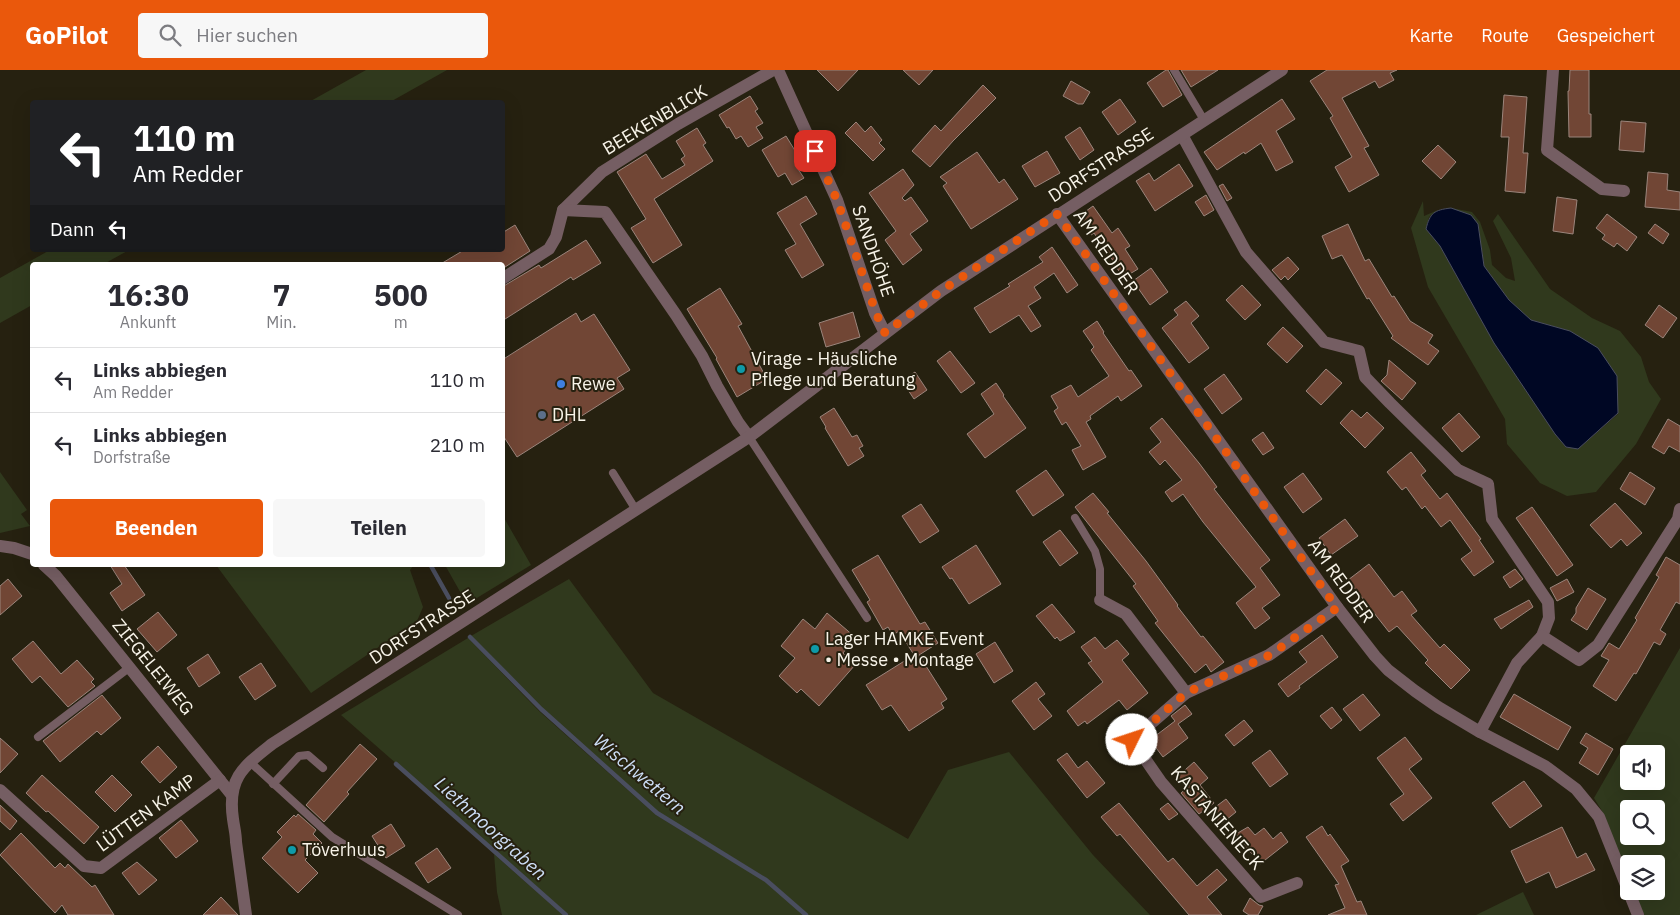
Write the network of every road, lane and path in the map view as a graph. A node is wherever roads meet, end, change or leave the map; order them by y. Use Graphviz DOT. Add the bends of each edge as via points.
graph roads {
  1 [pos="773,70"];
  2 [pos="778,70"];
  3 [pos="1174,70"];
  4 [pos="1282,70"];
  5 [pos="1553,70"];
  6 [pos="1204,120"];
  7 [pos="1182,134"];
  8 [pos="1624,191"];
  9 [pos="563,210"];
  10 [pos="1057,214"];
  11 [pos="505,277"];
  12 [pos="885,333"];
  13 [pos="749,437"];
  14 [pos="613,473"];
  15 [pos="1680,509"];
  16 [pos="636,510"];
  17 [pos="1075,518"];
  18 [pos="0,546"];
  19 [pos="30,553"];
  20 [pos="46,567"];
  21 [pos="1100,600"];
  22 [pos="1337,608"];
  23 [pos="867,618"];
  24 [pos="1542,636"];
  25 [pos="130,667"];
  26 [pos="1186,693"];
  27 [pos="1480,732"];
  28 [pos="38,737"];
  29 [pos="250,762"];
  30 [pos="322,768"];
  31 [pos="220,780"];
  32 [pos="273,784"];
  33 [pos="0,790"];
  34 [pos="231,794"];
  35 [pos="1297,883"];
  36 [pos="246,915"];
  37 [pos="458,915"];
  38 [pos="1638,915"];
  1 -- 9 [label="street, BEEKENBLICK" via="602,172"];
  2 -- 12 [label="street, SANDHÖHE" via="837,200"];
  3 -- 6 [label="lane"];
  4 -- 6 [label="street, DORFSTRASSE"];
  5 -- 8 [label="street" via="1547,150 1602,189"];
  6 -- 7 [label="street, DORFSTRASSE"];
  7 -- 10 [label="street, DORFSTRASSE"];
  7 -- 24 [label="street" via="1246,252 1324,342 1359,351 1366,377 1390,403 1458,470 1488,484 1492,519 1548,602 1549,618"];
  9 -- 11 [label="street" via="556,237 549,249"];
  9 -- 13 [label="street" via="605,212 676,315"];
  10 -- 12 [label="street, DORFSTRASSE" via="941,291"];
  10 -- 22 [label="street, AM REDDER"];
  12 -- 13 [label="street, DORFSTRASSE"];
  13 -- 16 [label="street, DORFSTRASSE"];
  13 -- 23 [label="lane"];
  14 -- 16 [label="lane"];
  15 -- 24 [label="street" via="1678,519 1598,645 1579,660"];
  16 -- 29 [label="street, DORFSTRASSE" via="272,744"];
  17 -- 21 [label="lane" via="1095,551 1100,569"];
  18 -- 19 [label="street"];
  20 -- 25 [label="street, ZIEGELEIWEG"];
  21 -- 26 [label="street" via="1126,614"];
  22 -- 26 [label="street, KASTANIENECK" via="1270,655"];
  22 -- 27 [label="street, AM REDDER" via="1388,670 1438,707"];
  24 -- 27 [label="street" via="1518,663"];
  25 -- 28 [label="lane"];
  25 -- 31 [label="street, ZIEGELEIWEG"];
  26 -- 35 [label="street, KASTANIENECK" via="1132,740 1161,782 1261,897"];
  27 -- 38 [label="street, AM REDDER" via="1545,766 1576,789 1599,816"];
  29 -- 32 [label="lane"];
  29 -- 34 [label="street, DORFSTRASSE" via="238,776"];
  30 -- 32 [label="lane" via="308,755 299,756"];
  31 -- 33 [label="street, LÜTTEN KAMP" via="102,868 84,866"];
  31 -- 34 [label="street, ZIEGELEIWEG"];
  32 -- 37 [label="lane" via="332,837"];
  34 -- 36 [label="street"];
}
